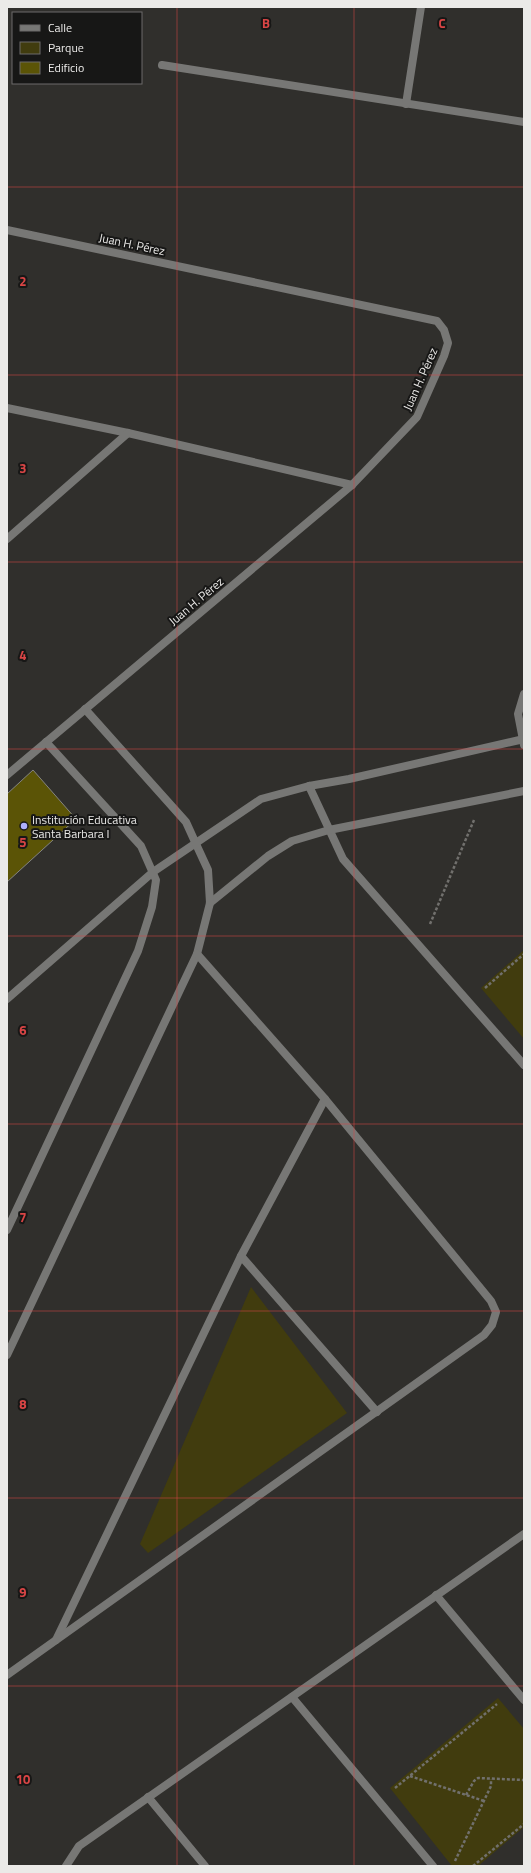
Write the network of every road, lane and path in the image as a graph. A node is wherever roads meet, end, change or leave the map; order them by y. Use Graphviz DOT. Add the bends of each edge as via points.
graph roads {
  1 [pos="421,7"];
  2 [pos="162,65"];
  3 [pos="406,104"];
  4 [pos="524,122"];
  5 [pos="7,230"];
  6 [pos="7,408"];
  7 [pos="128,433"];
  8 [pos="352,485"];
  9 [pos="7,539"];
  10 [pos="524,694"];
  11 [pos="85,709"];
  12 [pos="524,741"];
  13 [pos="46,742"];
  14 [pos="7,775"];
  15 [pos="309,786"];
  16 [pos="524,791"];
  17 [pos="475,818"];
  18 [pos="329,830"];
  19 [pos="196,844"];
  20 [pos="152,872"];
  21 [pos="210,903"];
  22 [pos="430,924"];
  23 [pos="197,954"];
  24 [pos="524,954"];
  25 [pos="485,988"];
  26 [pos="7,999"];
  27 [pos="524,1065"];
  28 [pos="325,1099"];
  29 [pos="7,1230"];
  30 [pos="240,1256"];
  31 [pos="7,1355"];
  32 [pos="377,1412"];
  33 [pos="524,1534"];
  34 [pos="436,1595"];
  35 [pos="56,1641"];
  36 [pos="7,1675"];
  37 [pos="292,1697"];
  38 [pos="524,1700"];
  39 [pos="497,1704"];
  40 [pos="409,1776"];
  41 [pos="491,1779"];
  42 [pos="524,1780"];
  43 [pos="395,1788"];
  44 [pos="466,1795"];
  45 [pos="148,1797"];
  46 [pos="484,1801"];
  47 [pos="524,1824"];
  48 [pos="455,1861"];
  49 [pos="66,1866"];
  50 [pos="205,1866"];
  51 [pos="433,1866"];
  52 [pos="473,1866"];
  1 -- 3 [label="street"];
  2 -- 3 [label="street"];
  3 -- 4 [label="street"];
  5 -- 8 [label="street, Juan H. Pérez" via="437,321 444,330 448,343 417,417"];
  6 -- 7 [label="street"];
  7 -- 8 [label="street"];
  7 -- 9 [label="street"];
  8 -- 11 [label="street, Juan H. Pérez"];
  10 -- 12 [label="street" via="518,714"];
  11 -- 13 [label="street, Juan H. Pérez"];
  11 -- 19 [label="street" via="186,822"];
  12 -- 15 [label="street"];
  13 -- 14 [label="street, Juan H. Pérez"];
  13 -- 20 [label="street" via="141,846"];
  15 -- 18 [label="street"];
  15 -- 19 [label="street" via="261,799"];
  16 -- 18 [label="street"];
  17 -- 22 [label="path"];
  18 -- 21 [label="street" via="292,841 268,856"];
  18 -- 27 [label="street" via="343,859"];
  19 -- 20 [label="street"];
  19 -- 21 [label="street" via="208,870"];
  20 -- 26 [label="street"];
  20 -- 29 [label="street" via="156,880 152,907 138,951"];
  21 -- 23 [label="street"];
  23 -- 28 [label="street"];
  23 -- 31 [label="street"];
  24 -- 25 [label="path"];
  28 -- 30 [label="street"];
  28 -- 32 [label="street" via="491,1301 496,1312 492,1324 484,1335"];
  30 -- 32 [label="street"];
  30 -- 35 [label="street"];
  32 -- 35 [label="street"];
  33 -- 34 [label="street"];
  34 -- 37 [label="street"];
  34 -- 38 [label="street"];
  35 -- 36 [label="street"];
  37 -- 45 [label="street"];
  37 -- 51 [label="street"];
  39 -- 40 [label="path"];
  40 -- 43 [label="path"];
  40 -- 44 [label="path"];
  41 -- 42 [label="path"];
  41 -- 44 [label="path" via="478,1778"];
  41 -- 46 [label="path" via="491,1786"];
  44 -- 46 [label="path"];
  45 -- 49 [label="street" via="79,1846"];
  45 -- 50 [label="street"];
  46 -- 48 [label="path"];
  47 -- 52 [label="path"];
}
